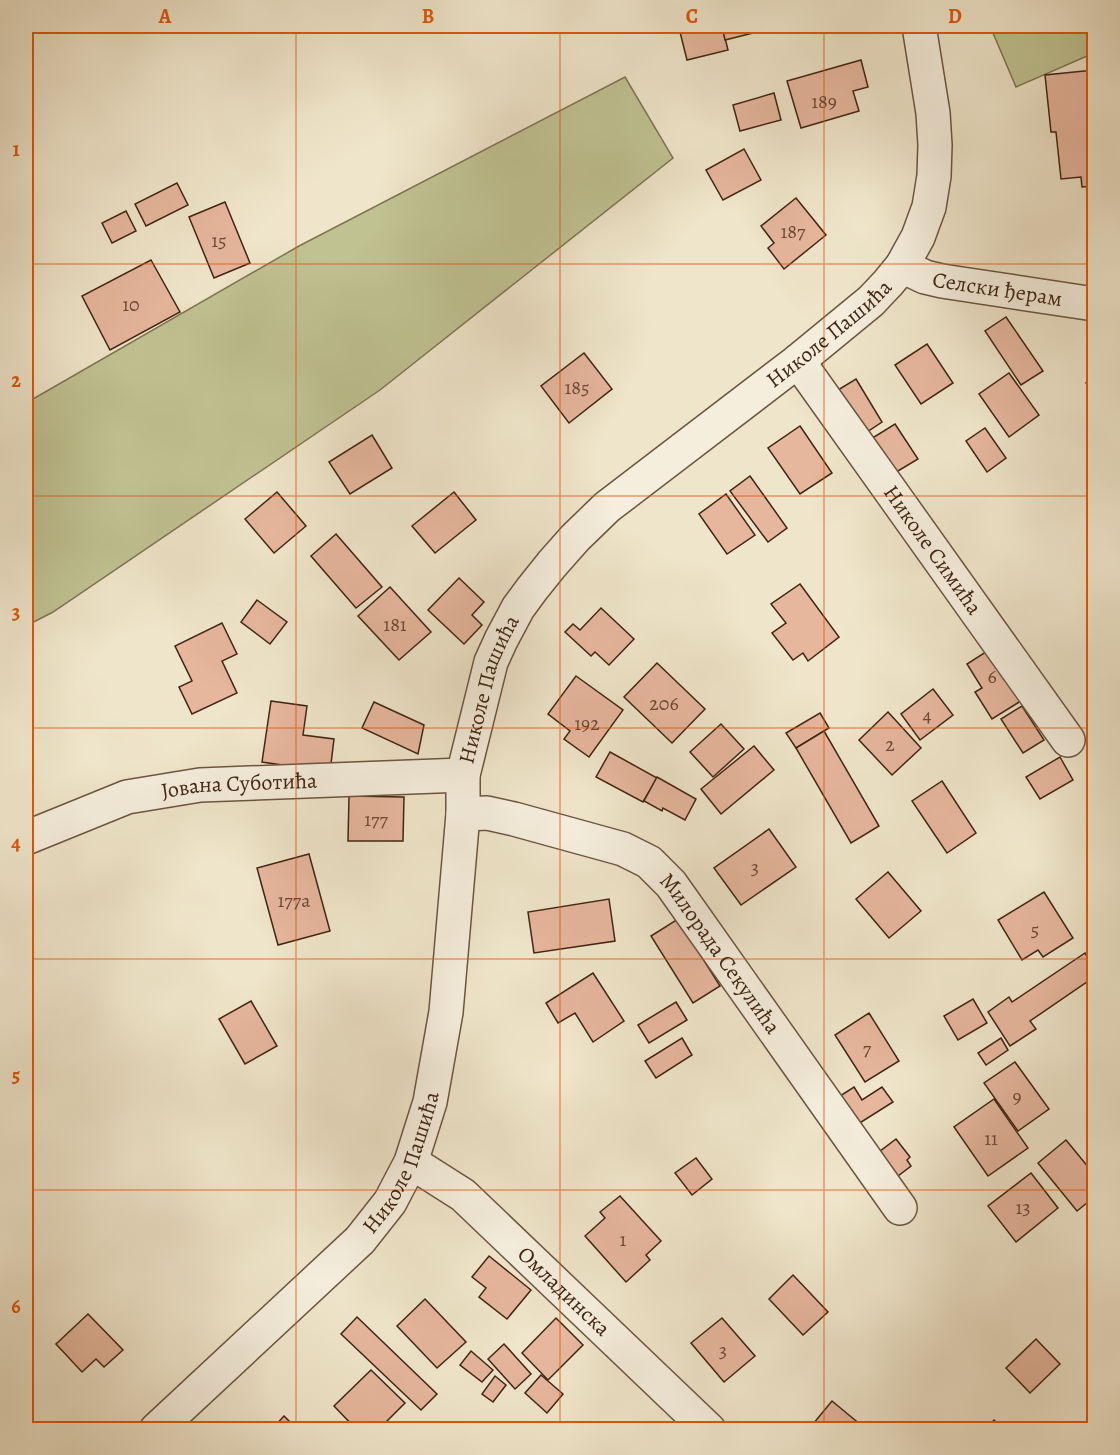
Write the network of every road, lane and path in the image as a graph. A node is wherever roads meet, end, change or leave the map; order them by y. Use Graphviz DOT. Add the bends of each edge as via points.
graph roads {
  1 [pos="918,26"];
  2 [pos="902,266"];
  3 [pos="1095,304"];
  4 [pos="798,361"];
  5 [pos="1068,740"];
  6 [pos="463,775"];
  7 [pos="463,814"];
  8 [pos="26,838"];
  9 [pos="411,1162"];
  10 [pos="900,1208"];
  11 [pos="156,1430"];
  12 [pos="709,1430"];
  1 -- 2 [label="street, Николе Пашића" via="933,113 934,176 929,207"];
  2 -- 3 [label="street, Селски ђерам" via="942,281"];
  2 -- 4 [label="street, Николе Пашића" via="871,301"];
  4 -- 5 [label="street, Николе Симића"];
  4 -- 6 [label="street, Николе Пашића" via="607,507 532,589 491,662"];
  6 -- 7 [label="street, Николе Пашића"];
  6 -- 8 [label="street, Јована Суботића" via="200,785 127,797"];
  7 -- 9 [label="street, Николе Пашића" via="446,1012 430,1102"];
  7 -- 10 [label="street, Милорада Секулића" via="487,813 525,822 623,849 649,862 671,884"];
  9 -- 11 [label="street, Николе Пашића" via="390,1202 360,1240"];
  9 -- 12 [label="street, Омладинска" via="463,1194"];
}
